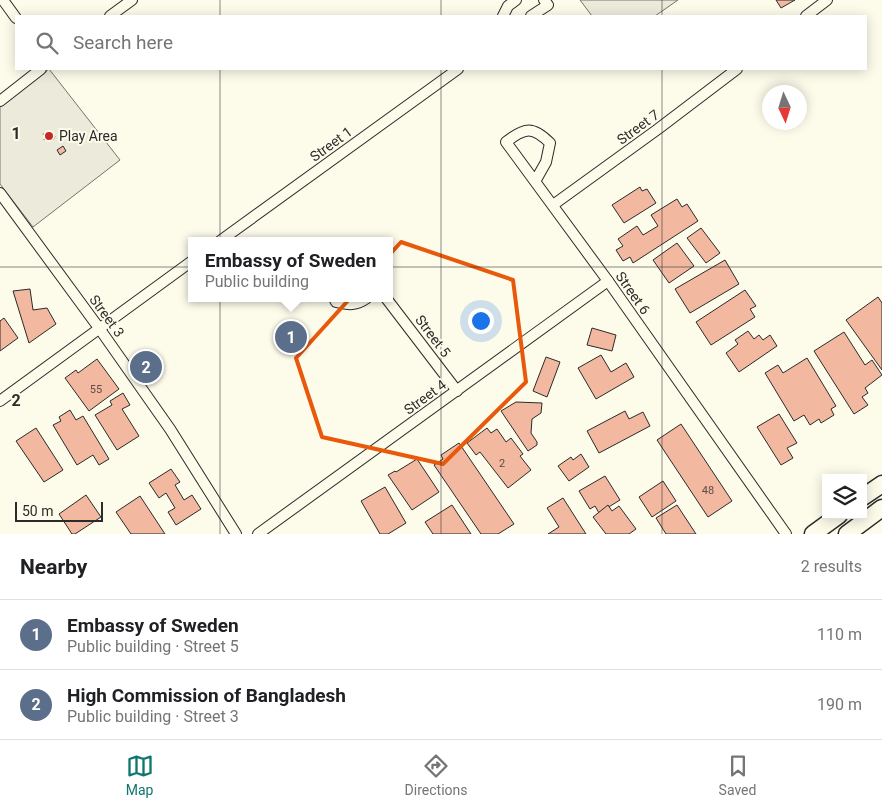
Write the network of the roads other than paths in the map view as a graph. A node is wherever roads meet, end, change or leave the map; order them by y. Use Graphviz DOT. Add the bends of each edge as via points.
graph roads {
  1 [pos="3,0"];
  2 [pos="132,0"];
  3 [pos="516,0"];
  4 [pos="544,0"];
  5 [pos="827,0"];
  6 [pos="111,15"];
  7 [pos="503,15"];
  8 [pos="532,15"];
  9 [pos="807,15"];
  10 [pos="15,17"];
  11 [pos="40,70"];
  12 [pos="457,70"];
  13 [pos="736,70"];
  14 [pos="0,101"];
  15 [pos="537,178"];
  16 [pos="0,193"];
  17 [pos="553,204"];
  18 [pos="226,237"];
  19 [pos="188,264"];
  20 [pos="608,281"];
  21 [pos="336,302"];
  22 [pos="360,302"];
  23 [pos="389,302"];
  24 [pos="99,328"];
  25 [pos="457,391"];
  26 [pos="0,401"];
  27 [pos="882,484"];
  28 [pos="867,494"];
  29 [pos="882,508"];
  30 [pos="834,519"];
  31 [pos="236,534"];
  32 [pos="258,534"];
  33 [pos="786,534"];
  34 [pos="813,534"];
  35 [pos="847,534"];
  1 -- 10 [label="street"];
  2 -- 6 [label="street"];
  3 -- 7 [label="street"];
  4 -- 8 [label="street" via="548,4"];
  5 -- 9 [label="street"];
  11 -- 14 [label="street"];
  12 -- 18 [label="street, Street 1"];
  13 -- 17 [label="street, Street 7"];
  15 -- 17 [label="street, Street 6" via="546,162 550,144 539,133 528,130 506,142"];
  16 -- 24 [label="street, Street 3"];
  17 -- 20 [label="street, Street 6"];
  19 -- 24 [label="street"];
  20 -- 25 [label="street, Street 4"];
  20 -- 33 [label="street, Street 6"];
  21 -- 22 [label="street" via="348,305"];
  23 -- 25 [label="street, Street 5"];
  24 -- 26 [label="street"];
  24 -- 31 [label="street, Street 3" via="170,429"];
  25 -- 32 [label="street, Street 4"];
  27 -- 28 [label="main road"];
  29 -- 35 [label="main road"];
  30 -- 34 [label="main road"];
}
